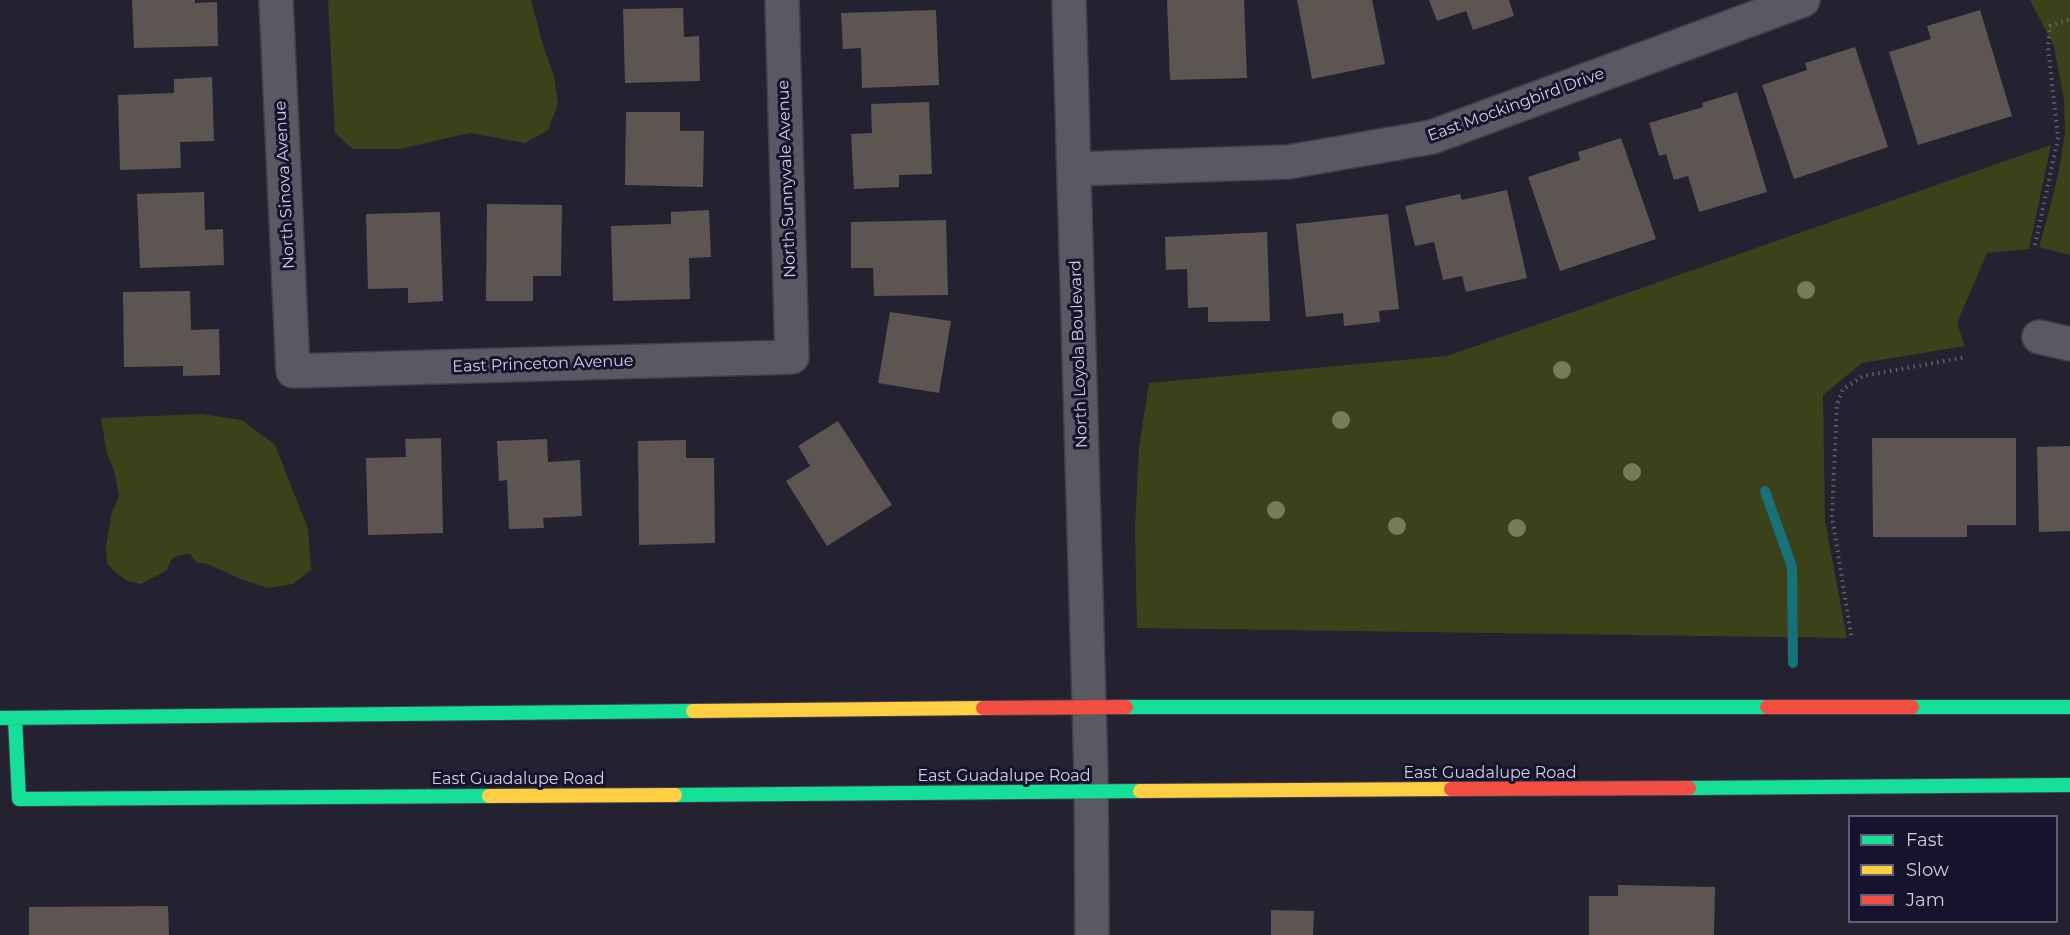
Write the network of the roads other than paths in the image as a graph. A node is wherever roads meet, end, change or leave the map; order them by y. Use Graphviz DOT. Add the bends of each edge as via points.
graph roads {
  1 [pos="276,0"];
  2 [pos="782,0"];
  3 [pos="1069,0"];
  4 [pos="1803,0"];
  5 [pos="1074,169"];
  6 [pos="2038,337"];
  7 [pos="2070,344"];
  8 [pos="792,357"];
  9 [pos="293,371"];
  10 [pos="1089,707"];
  11 [pos="2070,707"];
  12 [pos="0,718"];
  13 [pos="15,718"];
  14 [pos="2070,786"];
  15 [pos="1091,792"];
  16 [pos="1092,935"];
  1 -- 9 [label="street, North Sinova Avenue"];
  2 -- 8 [label="street, North Sunnyvale Avenue"];
  3 -- 5 [label="street, North Loyola Boulevard"];
  4 -- 5 [label="street, East Mockingbird Drive" via="1432,137 1288,162"];
  5 -- 10 [label="street, North Loyola Boulevard"];
  6 -- 7 [label="street"];
  8 -- 9 [label="street, East Princeton Avenue"];
  10 -- 11 [label="street"];
  10 -- 13 [label="street"];
  10 -- 15 [label="street, North Loyola Boulevard"];
  12 -- 13 [label="street"];
  13 -- 15 [label="street, East Guadalupe Road" via="19,799"];
  14 -- 15 [label="street, East Guadalupe Road"];
  15 -- 16 [label="street, North Loyola Boulevard"];
}
